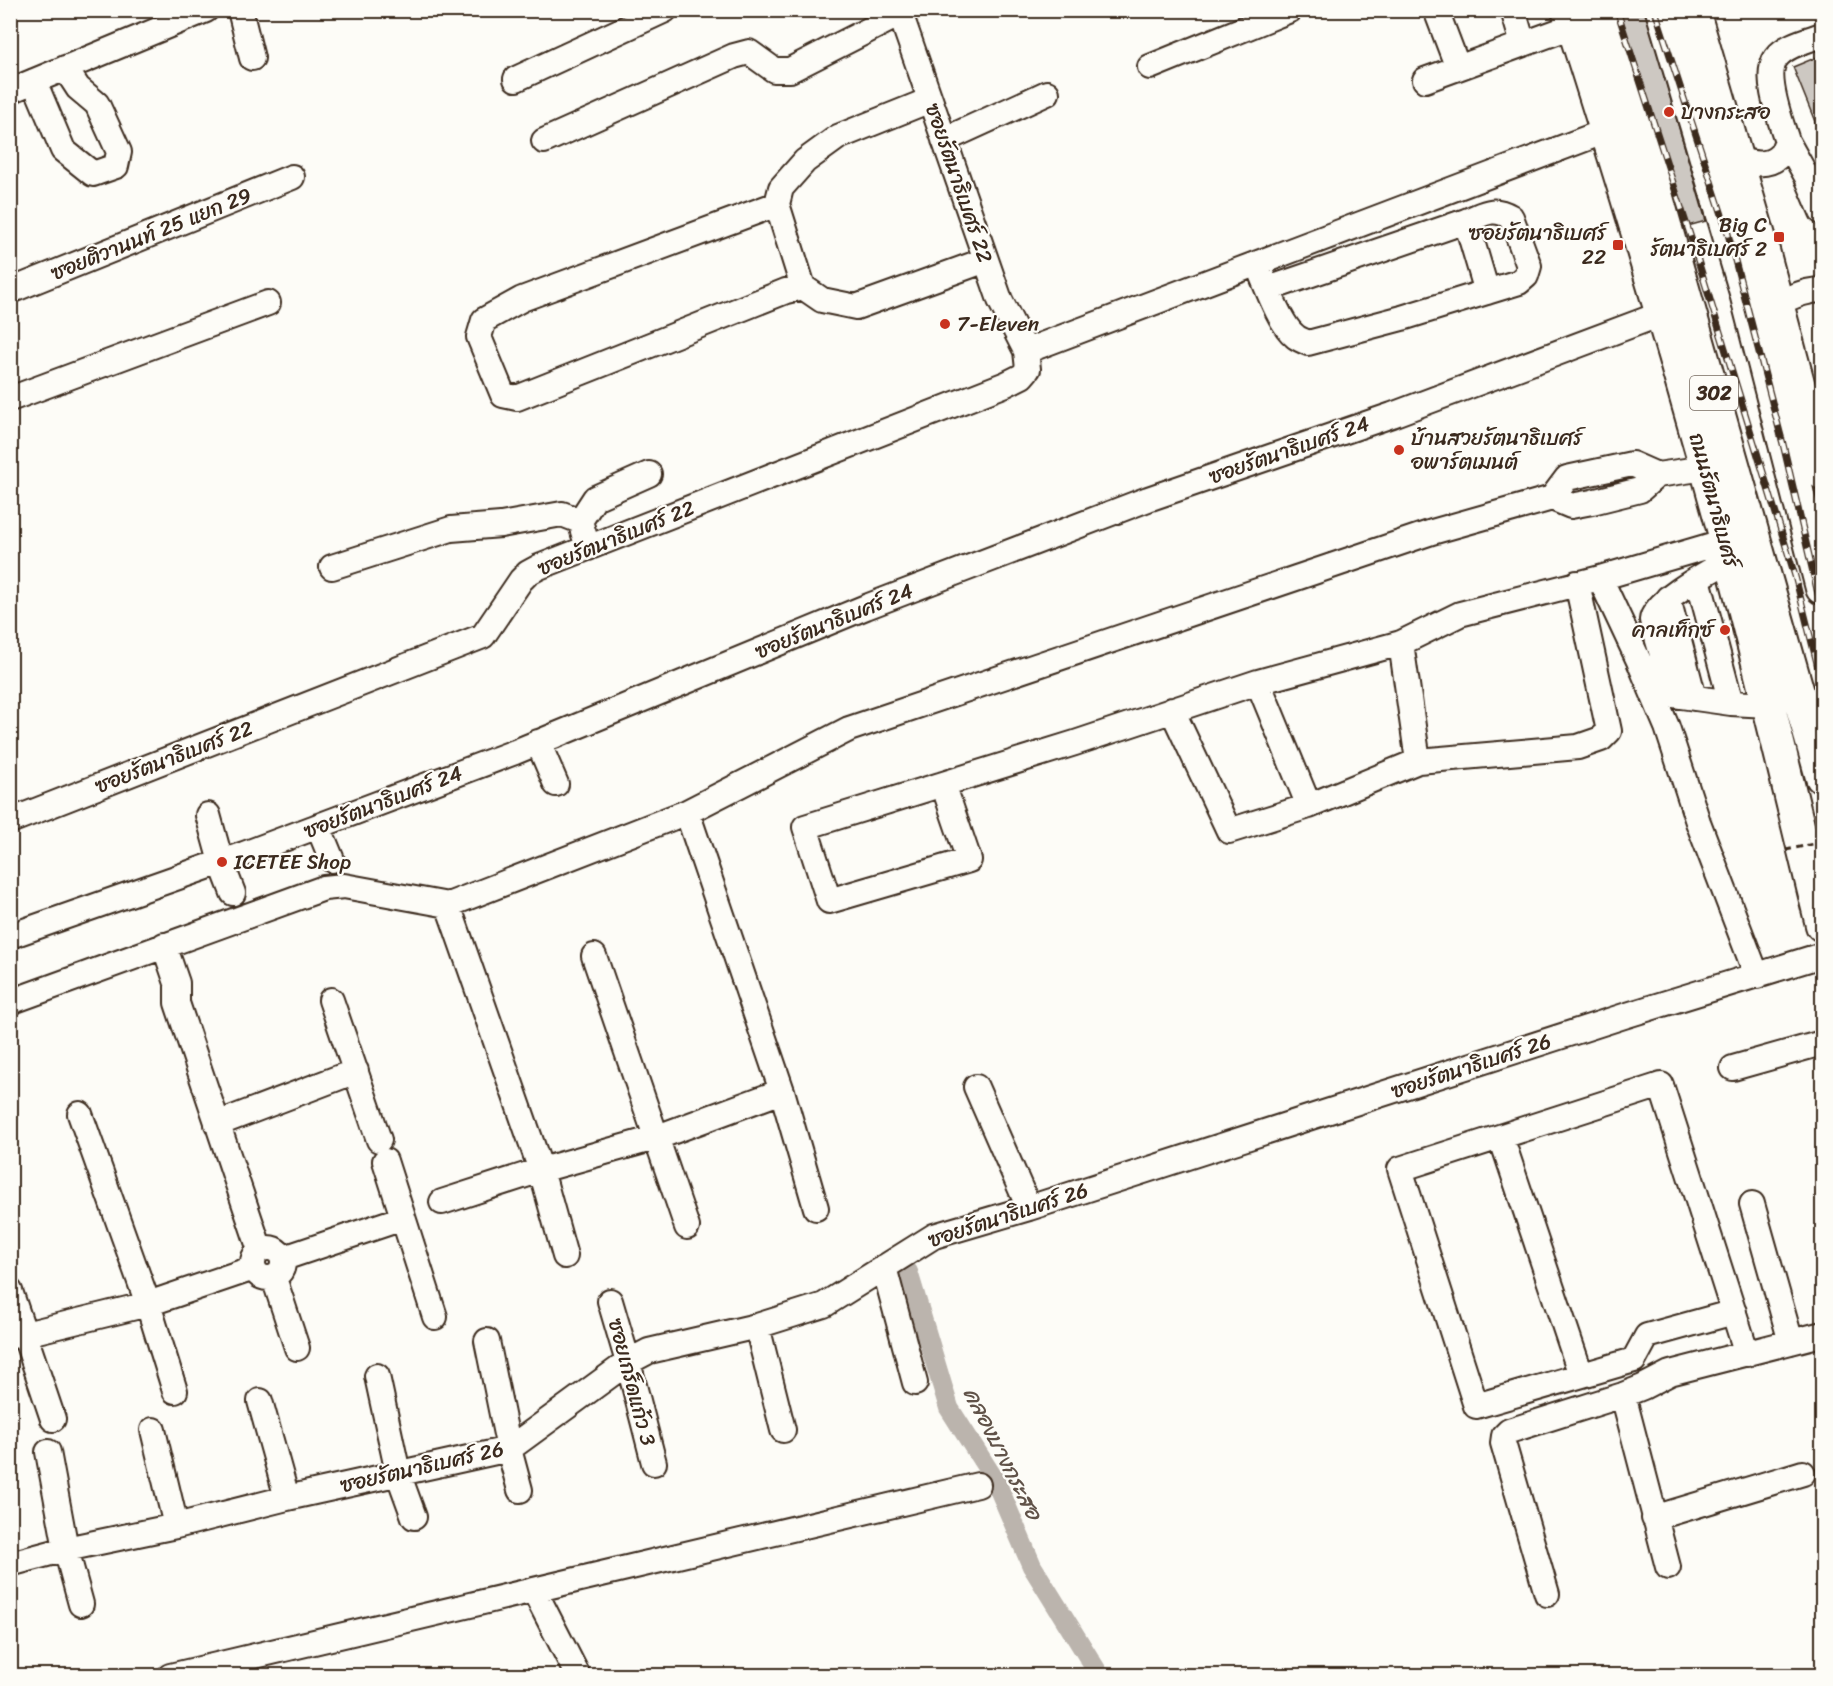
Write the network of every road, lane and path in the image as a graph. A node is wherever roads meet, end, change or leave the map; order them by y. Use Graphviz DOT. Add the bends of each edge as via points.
graph roads {
  1 [pos="206,10"];
  2 [pos="240,10"];
  3 [pos="664,10"];
  4 [pos="1290,10"];
  5 [pos="1436,10"];
  6 [pos="1513,10"];
  7 [pos="1600,10"];
  8 [pos="1662,10"];
  9 [pos="1693,10"];
  10 [pos="900,13"];
  11 [pos="1570,18"];
  12 [pos="1822,35"];
  13 [pos="1523,44"];
  14 [pos="252,58"];
  15 [pos="1150,67"];
  16 [pos="65,68"];
  17 [pos="1458,68"];
  18 [pos="516,79"];
  19 [pos="1425,80"];
  20 [pos="34,81"];
  21 [pos="10,91"];
  22 [pos="1047,93"];
  23 [pos="930,100"];
  24 [pos="1606,131"];
  25 [pos="944,140"];
  26 [pos="544,141"];
  27 [pos="1787,141"];
  28 [pos="1736,159"];
  29 [pos="292,177"];
  30 [pos="777,204"];
  31 [pos="1822,212"];
  32 [pos="1466,221"];
  33 [pos="986,260"];
  34 [pos="1257,264"];
  35 [pos="803,287"];
  36 [pos="1268,289"];
  37 [pos="1822,290"];
  38 [pos="10,291"];
  39 [pos="1487,292"];
  40 [pos="268,303"];
  41 [pos="1777,303"];
  42 [pos="1661,315"];
  43 [pos="1026,351"];
  44 [pos="10,399"];
  45 [pos="1706,468"];
  46 [pos="1822,473"];
  47 [pos="649,474"];
  48 [pos="580,521"];
  49 [pos="588,548"];
  50 [pos="1728,550"];
  51 [pos="333,567"];
  52 [pos="1698,579"];
  53 [pos="1588,580"];
  54 [pos="1822,588"];
  55 [pos="1401,643"];
  56 [pos="1258,681"];
  57 [pos="1731,703"];
  58 [pos="1768,705"];
  59 [pos="1172,710"];
  60 [pos="537,742"];
  61 [pos="1418,761"];
  62 [pos="1822,777"];
  63 [pos="556,784"];
  64 [pos="943,784"];
  65 [pos="1309,806"];
  66 [pos="687,812"];
  67 [pos="208,815"];
  68 [pos="10,821"];
  69 [pos="318,826"];
  70 [pos="1822,842"];
  71 [pos="1786,850"];
  72 [pos="332,860"];
  73 [pos="221,862"];
  74 [pos="233,893"];
  75 [pos="448,904"];
  76 [pos="1822,925"];
  77 [pos="10,936"];
  78 [pos="158,947"];
  79 [pos="1822,955"];
  80 [pos="594,956"];
  81 [pos="1757,976"];
  82 [pos="331,1000"];
  83 [pos="10,1002"];
  84 [pos="1822,1043"];
  85 [pos="1733,1068"];
  86 [pos="356,1071"];
  87 [pos="976,1087"];
  88 [pos="782,1091"];
  89 [pos="80,1114"];
  90 [pos="217,1124"];
  91 [pos="1501,1137"];
  92 [pos="655,1138"];
  93 [pos="541,1170"];
  94 [pos="442,1202"];
  95 [pos="1752,1204"];
  96 [pos="816,1208"];
  97 [pos="1029,1208"];
  98 [pos="403,1218"];
  99 [pos="687,1227"];
  100 [pos="565,1256"];
  101 [pos="268,1264"];
  102 [pos="884,1267"];
  103 [pos="10,1291"];
  104 [pos="610,1300"];
  105 [pos="148,1304"];
  106 [pos="1734,1312"];
  107 [pos="435,1317"];
  108 [pos="757,1326"];
  109 [pos="1822,1334"];
  110 [pos="18,1335"];
  111 [pos="487,1341"];
  112 [pos="1791,1342"];
  113 [pos="297,1348"];
  114 [pos="1747,1354"];
  115 [pos="628,1362"];
  116 [pos="1581,1375"];
  117 [pos="377,1376"];
  118 [pos="915,1383"];
  119 [pos="175,1390"];
  120 [pos="1623,1395"];
  121 [pos="260,1401"];
  122 [pos="53,1419"];
  123 [pos="783,1430"];
  124 [pos="153,1431"];
  125 [pos="509,1449"];
  126 [pos="48,1452"];
  127 [pos="654,1463"];
  128 [pos="399,1473"];
  129 [pos="1803,1473"];
  130 [pos="978,1485"];
  131 [pos="520,1490"];
  132 [pos="287,1498"];
  133 [pos="414,1516"];
  134 [pos="1654,1518"];
  135 [pos="176,1526"];
  136 [pos="66,1549"];
  137 [pos="10,1564"];
  138 [pos="1668,1567"];
  139 [pos="534,1590"];
  140 [pos="1547,1594"];
  141 [pos="81,1604"];
  142 [pos="229,1669"];
  143 [pos="170,1676"];
  144 [pos="578,1676"];
  1 -- 16 [label="street"];
  2 -- 14 [label="street"];
  3 -- 18 [label="street"];
  4 -- 15 [label="street"];
  5 -- 17 [label="street"];
  6 -- 13 [label="street"];
  7 -- 62 [label="main road, ถนนรัตนาธิเบศร์ / 302" via="1623,78"];
  8 -- 54 [label="main road, 302" via="1745,288"];
  9 -- 28 [label="main road"];
  10 -- 23 [label="street, ซอยรัตนาธิเบศร์ 22"];
  10 -- 26 [label="street" via="790,70 774,70 749,52 734,56"];
  11 -- 13 [label="street"];
  11 -- 24 [label="main road, ถนนรัตนาธิเบศร์ / 302"];
  12 -- 27 [label="street" via="1790,47 1776,58 1772,70 1774,97"];
  13 -- 17 [label="street"];
  16 -- 20 [label="street"];
  16 -- 20 [label="street" via="78,88 97,104 119,152 116,166 93,174 63,150"];
  17 -- 19 [label="street"];
  20 -- 21 [label="street"];
  22 -- 25 [label="street"];
  23 -- 25 [label="street, ซอยรัตนาธิเบศร์ 22"];
  23 -- 30 [label="street" via="838,137 805,161 781,188"];
  24 -- 34 [label="street"];
  24 -- 42 [label="main road, ถนนรัตนาธิเบศร์ / 302"];
  25 -- 33 [label="street, ซอยรัตนาธิเบศร์ 22"];
  27 -- 28 [label="street" via="1780,155 1771,161 1757,164"];
  27 -- 31 [label="street"];
  28 -- 41 [label="main road"];
  29 -- 38 [label="street, ซอยติวานนท์ 25 แยก 29"];
  30 -- 35 [label="street"];
  30 -- 35 [label="street" via="522,299 484,320 479,337 503,394 517,398"];
  32 -- 36 [label="street"];
  32 -- 39 [label="street"];
  32 -- 39 [label="street" via="1492,210 1511,217 1528,266 1526,276 1519,282"];
  33 -- 35 [label="street" via="856,307 822,300"];
  33 -- 43 [label="street, ซอยรัตนาธิเบศร์ 22" via="1000,300"];
  34 -- 36 [label="street"];
  34 -- 43 [label="street"];
  36 -- 39 [label="street" via="1286,327 1308,343"];
  37 -- 41 [label="street" via="1800,293"];
  40 -- 44 [label="street"];
  41 -- 46 [label="main road"];
  42 -- 45 [label="main road, ถนนรัตนาธิเบศร์ / 302"];
  42 -- 60 [label="street, ซอยรัตนาธิเบศร์ 24" via="1137,504 866,607"];
  43 -- 49 [label="street, ซอยรัตนาธิเบศร์ 22" via="1028,369 1006,384"];
  45 -- 50 [label="main road, ถนนรัตนาธิเบศร์ / 302"];
  45 -- 66 [label="street" via="1657,475 1640,490 1592,502 1571,506 1552,498 1432,532 849,729"];
  47 -- 48 [label="street" via="595,498"];
  48 -- 49 [label="street"];
  48 -- 51 [label="street" via="562,514 451,529"];
  49 -- 68 [label="street, ซอยรัตนาธิเบศร์ 22" via="528,573 483,636"];
  50 -- 52 [label="street"];
  50 -- 53 [label="street"];
  50 -- 58 [label="main road, ถนนรัตนาธิเบศร์ / 302"];
  52 -- 57 [label="street"];
  52 -- 57 [label="street" via="1668,598 1695,698"];
  53 -- 55 [label="street" via="1460,614"];
  53 -- 61 [label="street" via="1609,730 1605,735 1578,747"];
  53 -- 81 [label="street" via="1639,661 1667,727 1698,822"];
  55 -- 56 [label="street"];
  55 -- 61 [label="street"];
  56 -- 59 [label="street"];
  56 -- 65 [label="street"];
  57 -- 58 [label="street"];
  58 -- 76 [label="main road, ถนนรัตนาธิเบศร์ / 302"];
  59 -- 64 [label="street"];
  59 -- 65 [label="street" via="1229,831"];
  60 -- 63 [label="street"];
  60 -- 69 [label="street, ซอยรัตนาธิเบศร์ 24"];
  61 -- 65 [label="street"];
  64 -- 64 [label="street" via="805,827 830,901 969,860"];
  66 -- 75 [label="street"];
  66 -- 88 [label="street"];
  67 -- 73 [label="street"];
  69 -- 72 [label="street"];
  69 -- 73 [label="street, ซอยรัตนาธิเบศร์ 24"];
  70 -- 71 [label="path, bridge"];
  73 -- 74 [label="street"];
  73 -- 77 [label="street, ซอยรัตนาธิเบศร์ 24"];
  75 -- 78 [label="street" via="344,886 324,888"];
  75 -- 93 [label="street"];
  78 -- 83 [label="street"];
  78 -- 90 [label="street" via="177,983 177,1003"];
  79 -- 81 [label="street, ซอยรัตนาธิเบศร์ 26"];
  80 -- 92 [label="street"];
  81 -- 97 [label="street, ซอยรัตนาธิเบศร์ 26"];
  82 -- 86 [label="street"];
  84 -- 85 [label="street"];
  86 -- 90 [label="street"];
  86 -- 98 [label="street"];
  87 -- 97 [label="street"];
  88 -- 92 [label="street"];
  88 -- 96 [label="street"];
  89 -- 105 [label="street"];
  90 -- 101 [label="street"];
  91 -- 106 [label="street" via="1661,1085"];
  91 -- 116 [label="street"];
  91 -- 116 [label="street" via="1400,1169 1476,1406"];
  92 -- 93 [label="street"];
  92 -- 99 [label="street"];
  93 -- 94 [label="street"];
  93 -- 100 [label="street"];
  95 -- 112 [label="street"];
  97 -- 102 [label="street, ซอยรัตนาธิเบศร์ 26" via="934,1236"];
  98 -- 101 [label="street"];
  98 -- 107 [label="street"];
  101 -- 105 [label="street"];
  101 -- 113 [label="street"];
  102 -- 108 [label="street, ซอยรัตนาธิเบศร์ 26" via="824,1305"];
  102 -- 118 [label="street"];
  103 -- 110 [label="street"];
  104 -- 115 [label="street, ซอยเกร็ดแก้ว 3"];
  105 -- 110 [label="street"];
  105 -- 119 [label="street"];
  106 -- 114 [label="street"];
  106 -- 116 [label="street" via="1647,1336 1634,1360"];
  108 -- 115 [label="street, ซอยรัตนาธิเบศร์ 26" via="650,1351"];
  108 -- 123 [label="street"];
  109 -- 112 [label="street"];
  110 -- 122 [label="street"];
  111 -- 125 [label="street"];
  112 -- 114 [label="street"];
  114 -- 120 [label="street" via="1670,1373"];
  115 -- 125 [label="street, ซอยรัตนาธิเบศร์ 26"];
  115 -- 127 [label="street, ซอยเกร็ดแก้ว 3"];
  117 -- 128 [label="street"];
  120 -- 134 [label="street"];
  120 -- 140 [label="street" via="1509,1431 1504,1436"];
  121 -- 132 [label="street"];
  124 -- 135 [label="street"];
  125 -- 128 [label="street, ซอยรัตนาธิเบศร์ 26"];
  125 -- 131 [label="street"];
  126 -- 136 [label="street"];
  128 -- 132 [label="street, ซอยรัตนาธิเบศร์ 26"];
  128 -- 133 [label="street"];
  129 -- 134 [label="street"];
  130 -- 139 [label="street"];
  132 -- 135 [label="street, ซอยรัตนาธิเบศร์ 26"];
  134 -- 138 [label="street"];
  135 -- 136 [label="street, ซอยรัตนาธิเบศร์ 26"];
  136 -- 137 [label="street, ซอยรัตนาธิเบศร์ 26"];
  136 -- 141 [label="street"];
  139 -- 142 [label="street"];
  139 -- 144 [label="street"];
  142 -- 143 [label="street"];
}
